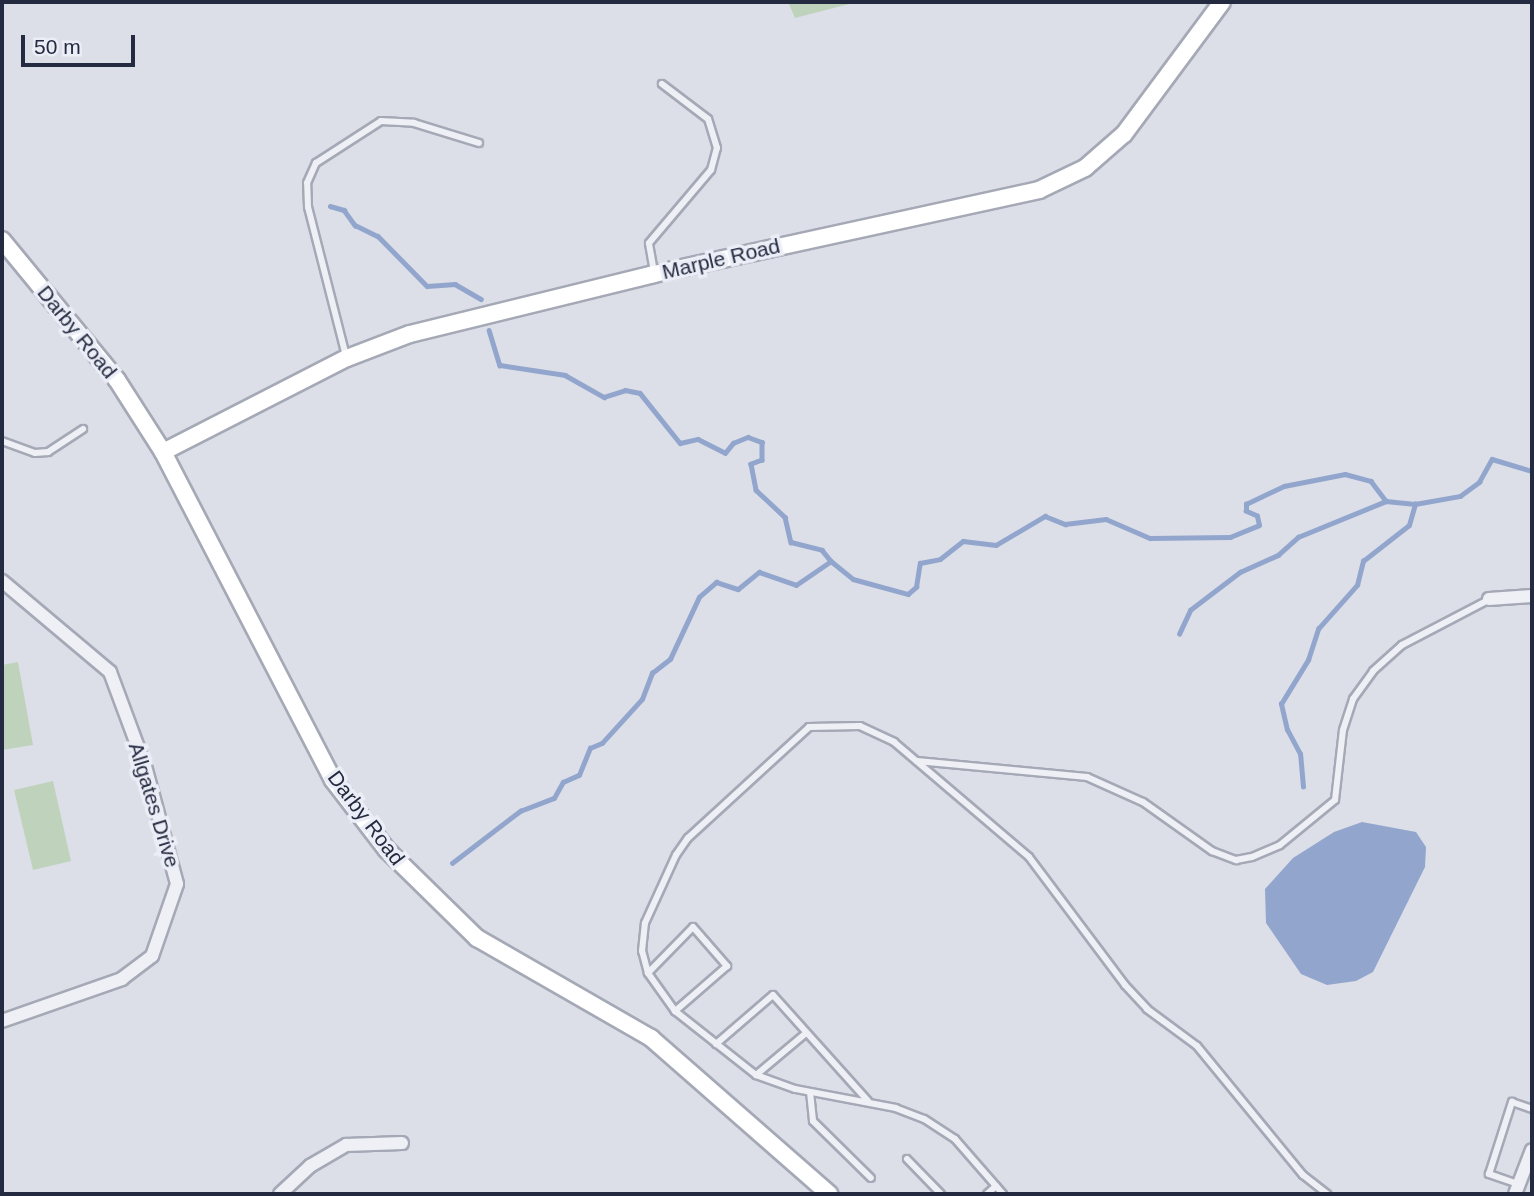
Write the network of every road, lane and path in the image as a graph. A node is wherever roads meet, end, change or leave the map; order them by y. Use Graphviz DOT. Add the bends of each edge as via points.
graph roads {
  1 [pos="1222,2"];
  2 [pos="662,84"];
  3 [pos="479,143"];
  4 [pos="2,240"];
  5 [pos="654,274"];
  6 [pos="347,358"];
  7 [pos="83,429"];
  8 [pos="2,441"];
  9 [pos="163,452"];
  10 [pos="2,581"];
  11 [pos="1532,596"];
  12 [pos="1489,599"];
  13 [pos="915,761"];
  14 [pos="648,973"];
  15 [pos="675,1011"];
  16 [pos="2,1021"];
  17 [pos="806,1033"];
  18 [pos="716,1044"];
  19 [pos="756,1075"];
  20 [pos="810,1092"];
  21 [pos="869,1102"];
  22 [pos="1532,1109"];
  23 [pos="402,1143"];
  24 [pos="1532,1150"];
  25 [pos="907,1159"];
  26 [pos="872,1178"];
  27 [pos="996,1186"];
  28 [pos="1516,1189"];
  29 [pos="280,1194"];
  30 [pos="829,1194"];
  31 [pos="941,1194"];
  32 [pos="987,1194"];
  33 [pos="1003,1194"];
  34 [pos="1327,1194"];
  1 -- 5 [label="main road, Marple Road" via="1124,134 1098,158 1065,178 1007,200"];
  2 -- 5 [label="lane" via="708,119 716,148 711,170 649,243"];
  3 -- 6 [label="lane" via="414,123 381,121 317,163 307,183 308,207"];
  4 -- 9 [label="main road, Darby Road" via="117,380"];
  5 -- 6 [label="main road, Marple Road" via="410,334"];
  6 -- 9 [label="main road, Marple Road"];
  7 -- 8 [label="lane" via="48,452 35,453"];
  9 -- 30 [label="main road, Darby Road" via="333,780 387,850 477,938 651,1038"];
  10 -- 16 [label="street, Allgates Drive" via="110,672 145,766 177,884 152,956 122,979"];
  11 -- 12 [label="street"];
  12 -- 13 [label="lane" via="1402,645 1373,671 1353,699 1342,730 1335,800 1280,845 1252,857 1236,860 1212,851 1143,802 1087,777"];
  13 -- 14 [label="lane" via="894,742 860,726 808,727 798,733 688,838 676,855 645,923 642,951"];
  13 -- 34 [label="lane" via="1029,857 1125,985 1147,1009 1197,1046 1303,1175"];
  14 -- 15 [label="lane"];
  14 -- 15 [label="lane" via="693,927 727,966"];
  15 -- 18 [label="lane"];
  17 -- 18 [label="lane" via="773,995"];
  17 -- 19 [label="lane"];
  17 -- 21 [label="lane"];
  18 -- 19 [label="lane"];
  19 -- 20 [label="lane"];
  20 -- 21 [label="lane"];
  20 -- 26 [label="lane" via="813,1121"];
  21 -- 27 [label="lane" via="896,1108 938,1127"];
  22 -- 28 [label="lane" via="1512,1102 1489,1174"];
  23 -- 29 [label="street" via="346,1145 310,1166"];
  24 -- 28 [label="street"];
  25 -- 31 [label="lane"];
  27 -- 32 [label="lane"];
  27 -- 33 [label="lane"];
}
